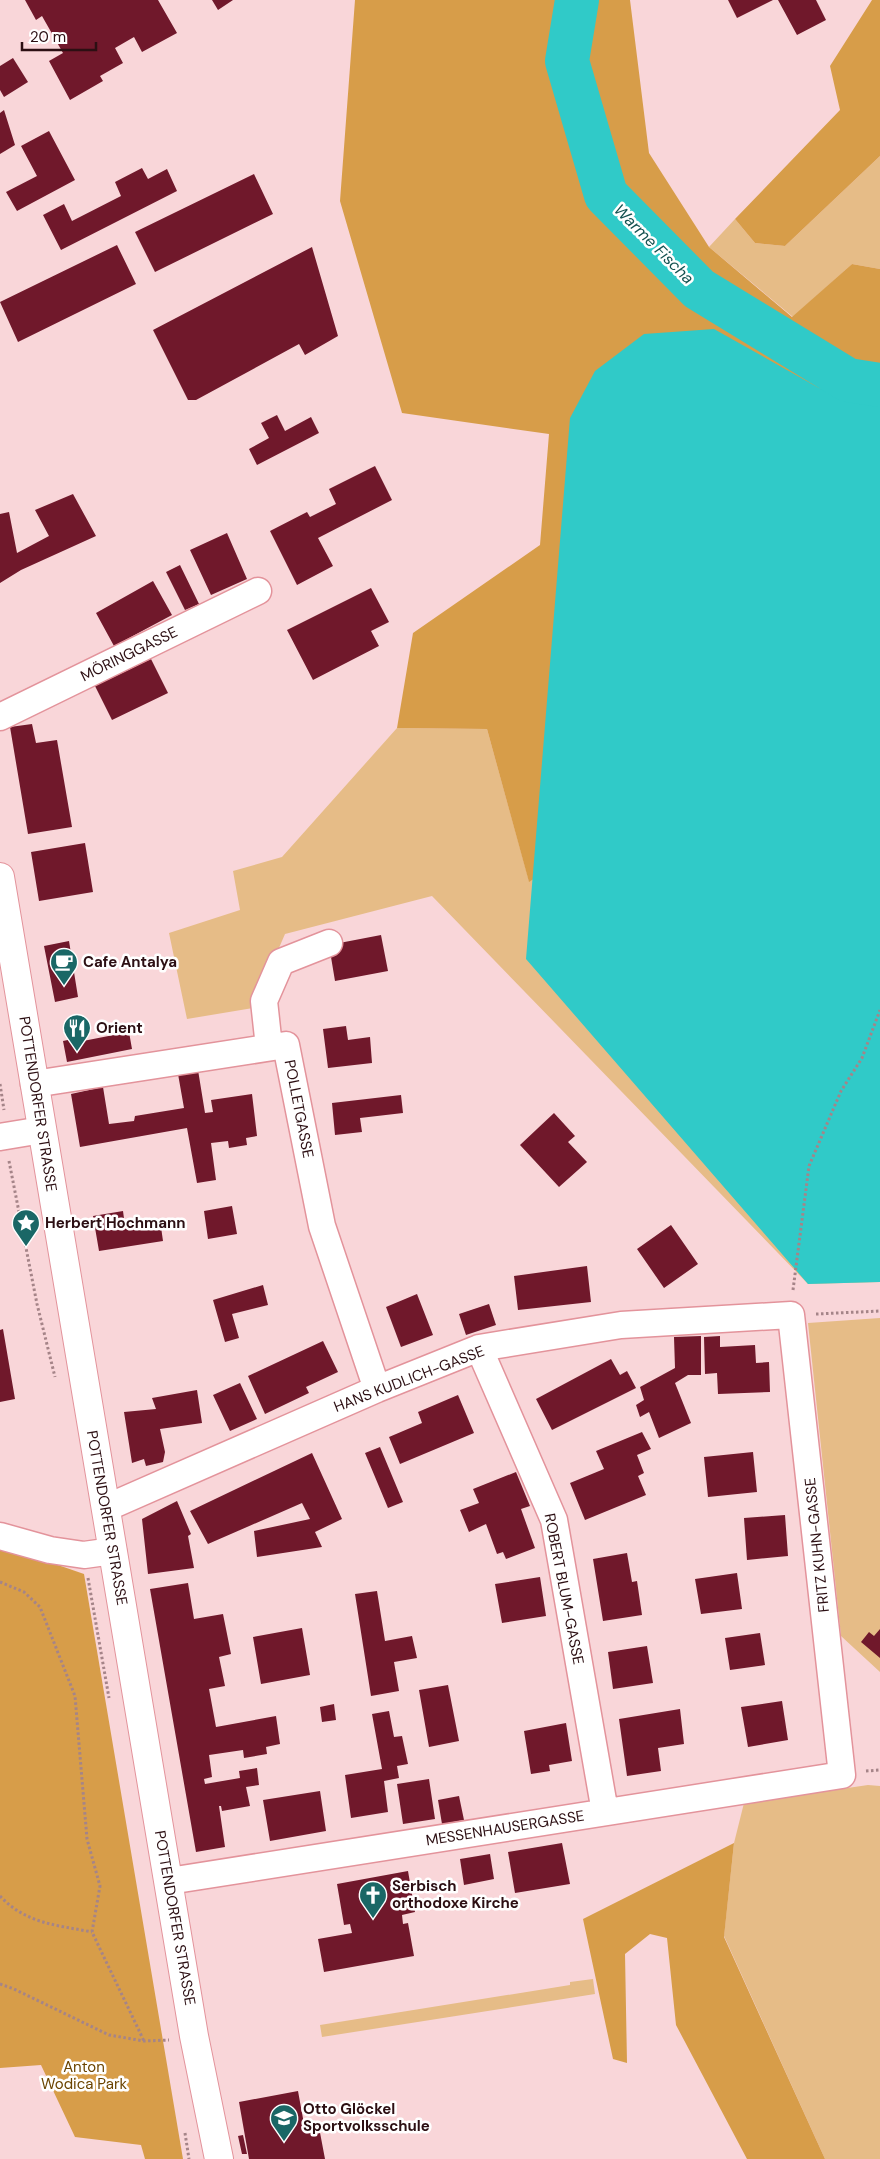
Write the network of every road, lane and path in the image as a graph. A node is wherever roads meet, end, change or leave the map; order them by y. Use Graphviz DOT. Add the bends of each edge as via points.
graph roads {
  1 [pos="258,591"];
  2 [pos="0,717"];
  3 [pos="0,877"];
  4 [pos="329,943"];
  5 [pos="880,1010"];
  6 [pos="269,1047"];
  7 [pos="0,1084"];
  8 [pos="34,1084"];
  9 [pos="42,1130"];
  10 [pos="4,1136"];
  11 [pos="880,1311"];
  12 [pos="791,1315"];
  13 [pos="479,1348"];
  14 [pos="55,1378"];
  15 [pos="377,1389"];
  16 [pos="106,1508"];
  17 [pos="0,1536"];
  18 [pos="113,1551"];
  19 [pos="84,1555"];
  20 [pos="0,1582"];
  21 [pos="109,1702"];
  22 [pos="842,1775"];
  23 [pos="606,1812"];
  24 [pos="169,1881"];
  25 [pos="0,1896"];
  26 [pos="92,1932"];
  27 [pos="0,1984"];
  28 [pos="167,2030"];
  29 [pos="171,2049"];
  30 [pos="185,2132"];
  31 [pos="189,2159"];
  32 [pos="219,2159"];
  1 -- 2 [label="street, MÖRINGGASSE"];
  3 -- 8 [label="main road, POTTENDORFER STRASSE"];
  4 -- 6 [label="street" via="280,962 264,1000"];
  5 -- 12 [label="path" via="862,1058 841,1091 809,1166"];
  6 -- 8 [label="street, POLLETGASSE"];
  6 -- 15 [label="street, POLLETGASSE" via="286,1044 322,1226"];
  7 -- 10 [label="path"];
  8 -- 9 [label="main road, POTTENDORFER STRASSE"];
  9 -- 10 [label="street"];
  9 -- 16 [label="main road, POTTENDORFER STRASSE"];
  10 -- 14 [label="path"];
  11 -- 12 [label="path"];
  12 -- 13 [label="street, HANS KUDLICH-GASSE" via="621,1325"];
  12 -- 22 [label="street, FRITZ KUHN-GASSE"];
  13 -- 15 [label="street, HANS KUDLICH-GASSE"];
  13 -- 23 [label="street, ROBERT BLUM-GASSE" via="554,1520"];
  15 -- 16 [label="street, HANS KUDLICH-GASSE"];
  16 -- 18 [label="main road, POTTENDORFER STRASSE"];
  17 -- 19 [label="street" via="50,1550"];
  18 -- 19 [label="street"];
  18 -- 24 [label="main road, POTTENDORFER STRASSE"];
  19 -- 21 [label="path"];
  20 -- 26 [label="path" via="24,1592 40,1606 75,1696 87,1839 100,1886"];
  22 -- 23 [label="street, MESSENHAUSERGASSE"];
  23 -- 24 [label="street, MESSENHAUSERGASSE"];
  24 -- 32 [label="main road, POTTENDORFER STRASSE" via="194,2036"];
  25 -- 26 [label="path" via="38,1922"];
  26 -- 27 [label="path" via="144,2041 109,2035"];
  28 -- 29 [label="path"];
  30 -- 31 [label="path"];
}
